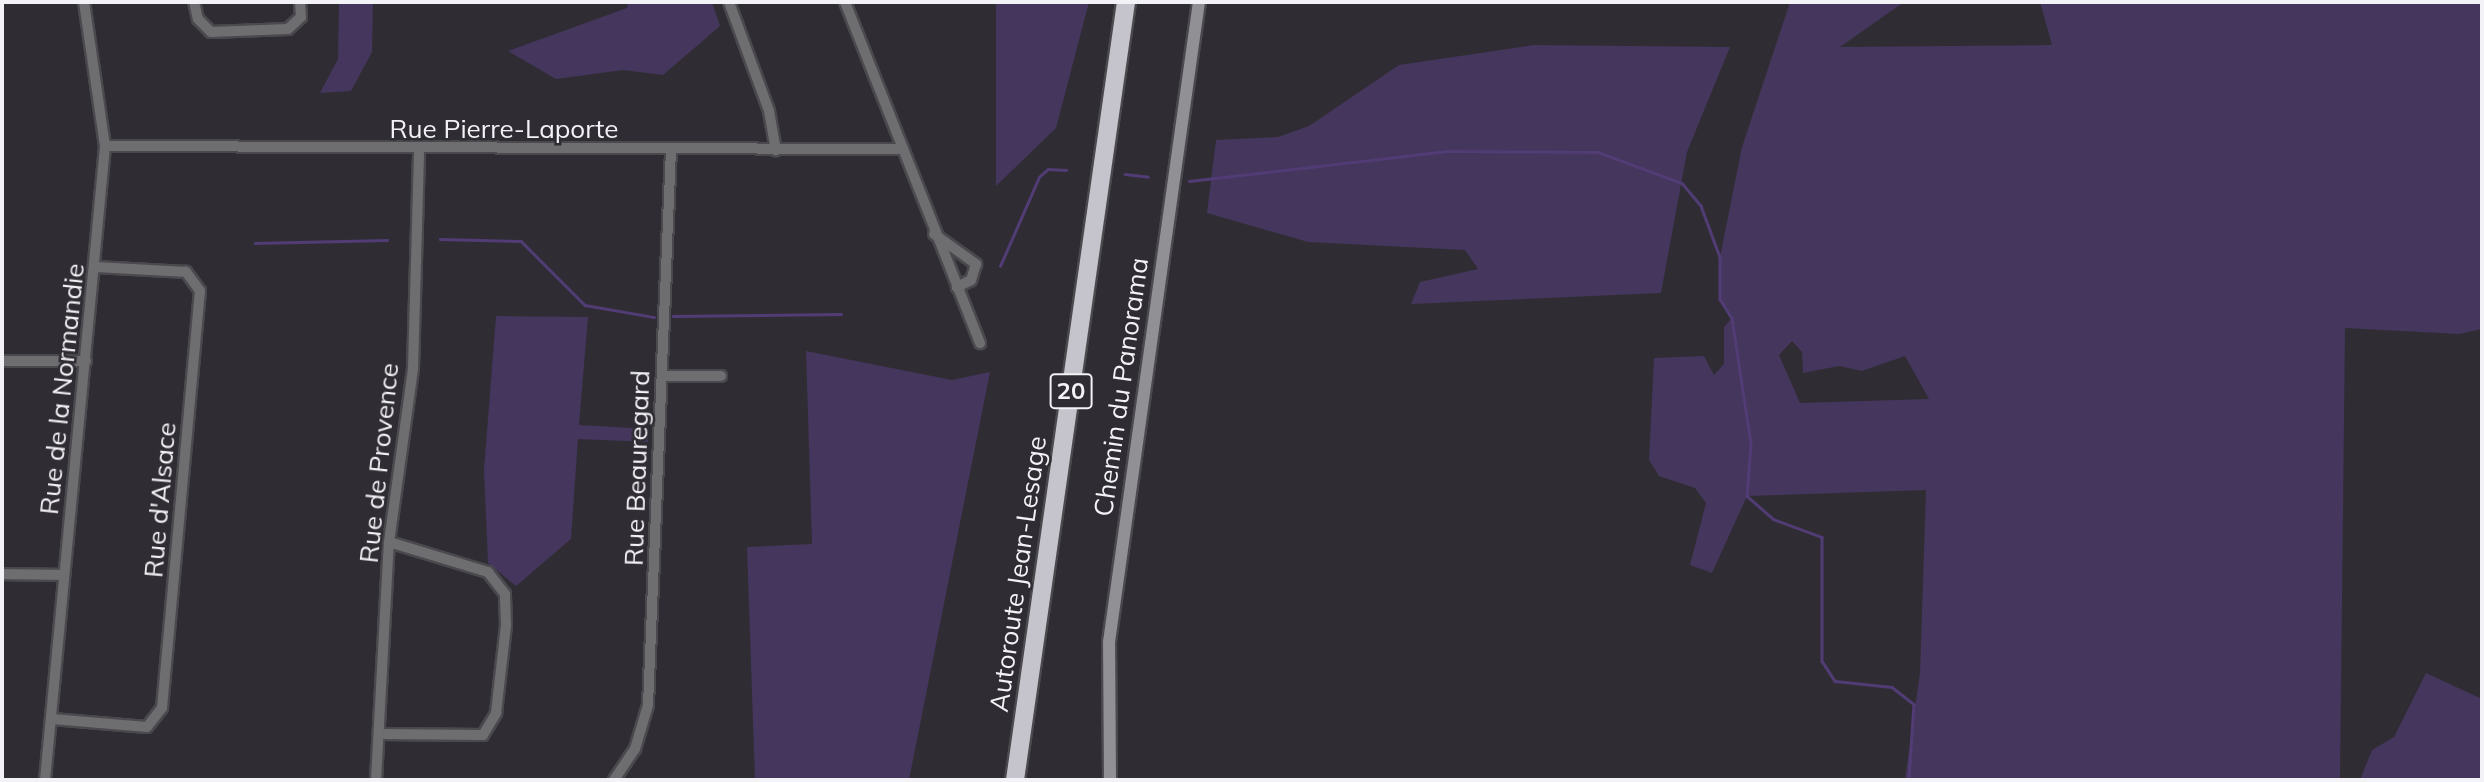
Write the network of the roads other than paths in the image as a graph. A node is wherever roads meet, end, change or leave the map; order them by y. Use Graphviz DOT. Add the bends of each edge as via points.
graph roads {
  1 [pos="84,2"];
  2 [pos="194,2"];
  3 [pos="300,2"];
  4 [pos="729,2"];
  5 [pos="845,2"];
  6 [pos="1126,2"];
  7 [pos="1199,2"];
  8 [pos="105,146"];
  9 [pos="903,149"];
  10 [pos="419,150"];
  11 [pos="671,150"];
  12 [pos="776,150"];
  13 [pos="933,234"];
  14 [pos="96,267"];
  15 [pos="957,287"];
  16 [pos="980,343"];
  17 [pos="2,360"];
  18 [pos="86,361"];
  19 [pos="662,376"];
  20 [pos="721,376"];
  21 [pos="389,542"];
  22 [pos="2,574"];
  23 [pos="64,575"];
  24 [pos="52,719"];
  25 [pos="379,734"];
  26 [pos="45,780"];
  27 [pos="376,780"];
  28 [pos="614,780"];
  29 [pos="1015,780"];
  30 [pos="1110,780"];
  1 -- 8 [label="street, Rue de la Normandie"];
  2 -- 3 [label="street" via="198,19 211,32 288,29 300,17"];
  4 -- 12 [label="street" via="769,111"];
  5 -- 9 [label="street"];
  6 -- 29 [label="highway, Autoroute Jean-Lesage / 20"];
  7 -- 30 [label="street, Chemin du Panorama" via="1110,642"];
  8 -- 10 [label="street, Rue Pierre-Laporte"];
  8 -- 14 [label="street, Rue de la Normandie"];
  9 -- 12 [label="street, Rue Pierre-Laporte"];
  9 -- 13 [label="street"];
  10 -- 11 [label="street, Rue Pierre-Laporte"];
  10 -- 21 [label="street, Rue de Provence" via="413,369"];
  11 -- 12 [label="street, Rue Pierre-Laporte"];
  11 -- 19 [label="street, Rue Beauregard"];
  13 -- 15 [label="street"];
  13 -- 15 [label="street" via="976,264 971,280"];
  14 -- 18 [label="street, Rue de la Normandie"];
  14 -- 24 [label="street, Rue d'Alsace" via="186,272 200,291 162,708 146,727"];
  15 -- 16 [label="street"];
  17 -- 18 [label="street"];
  18 -- 23 [label="street, Rue de la Normandie"];
  19 -- 20 [label="street"];
  19 -- 28 [label="street, Rue Beauregard" via="648,705 635,749"];
  21 -- 25 [label="street, Rue de Provence"];
  21 -- 25 [label="street" via="488,572 505,594 506,625 496,713 483,734"];
  22 -- 23 [label="street"];
  23 -- 24 [label="street, Rue de la Normandie"];
  24 -- 26 [label="street, Rue de la Normandie"];
  25 -- 27 [label="street, Rue de Provence"];
}
